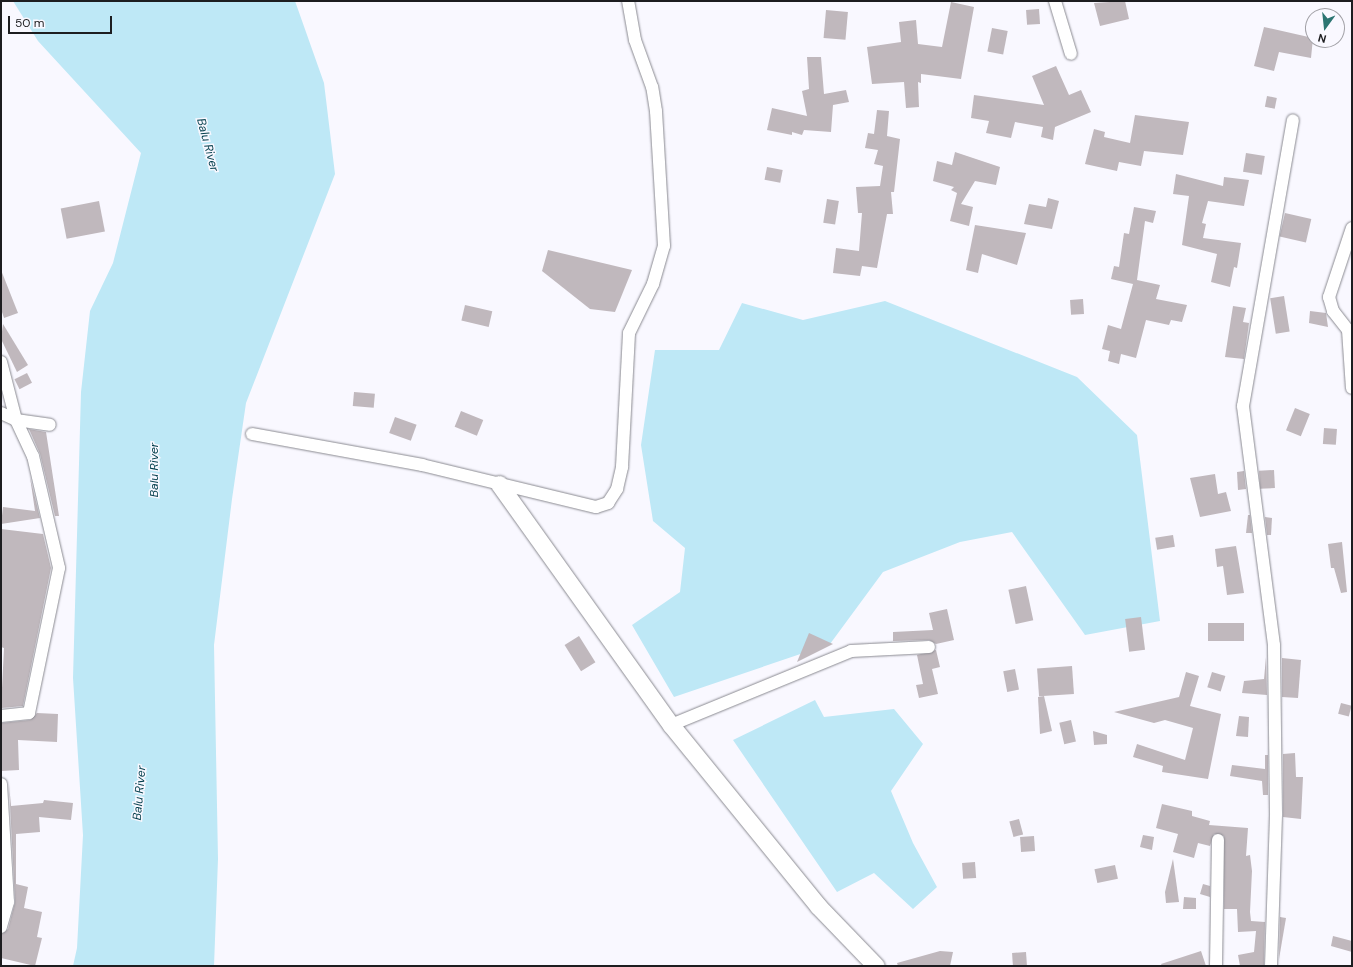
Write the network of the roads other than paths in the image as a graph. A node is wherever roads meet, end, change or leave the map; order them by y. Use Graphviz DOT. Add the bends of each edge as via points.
graph roads {
  1 [pos="628,1"];
  2 [pos="1055,1"];
  3 [pos="1071,54"];
  4 [pos="1293,120"];
  5 [pos="1352,228"];
  6 [pos="1,362"];
  7 [pos="1352,388"];
  8 [pos="1,413"];
  9 [pos="16,420"];
  10 [pos="50,425"];
  11 [pos="252,434"];
  12 [pos="499,484"];
  13 [pos="929,647"];
  14 [pos="1,716"];
  15 [pos="671,725"];
  16 [pos="1,784"];
  17 [pos="1218,840"];
  18 [pos="1,927"];
  19 [pos="876,966"];
  20 [pos="1216,966"];
  21 [pos="1271,966"];
  1 -- 12 [label="street" via="635,40 652,87 656,111 664,246 653,284 629,333 617,489 608,503 596,507"];
  2 -- 3 [label="street"];
  4 -- 21 [label="street" via="1243,406 1274,645 1276,813"];
  5 -- 7 [label="street" via="1329,297 1333,311 1348,330"];
  6 -- 9 [label="street"];
  8 -- 9 [label="street"];
  9 -- 10 [label="street"];
  9 -- 14 [label="street" via="34,456 59,568 29,713"];
  11 -- 12 [label="street" via="422,465"];
  12 -- 15 [label="street"];
  13 -- 15 [label="street" via="852,651"];
  15 -- 19 [label="street" via="818,906"];
  16 -- 18 [label="street" via="8,902"];
  17 -- 20 [label="street"];
}
